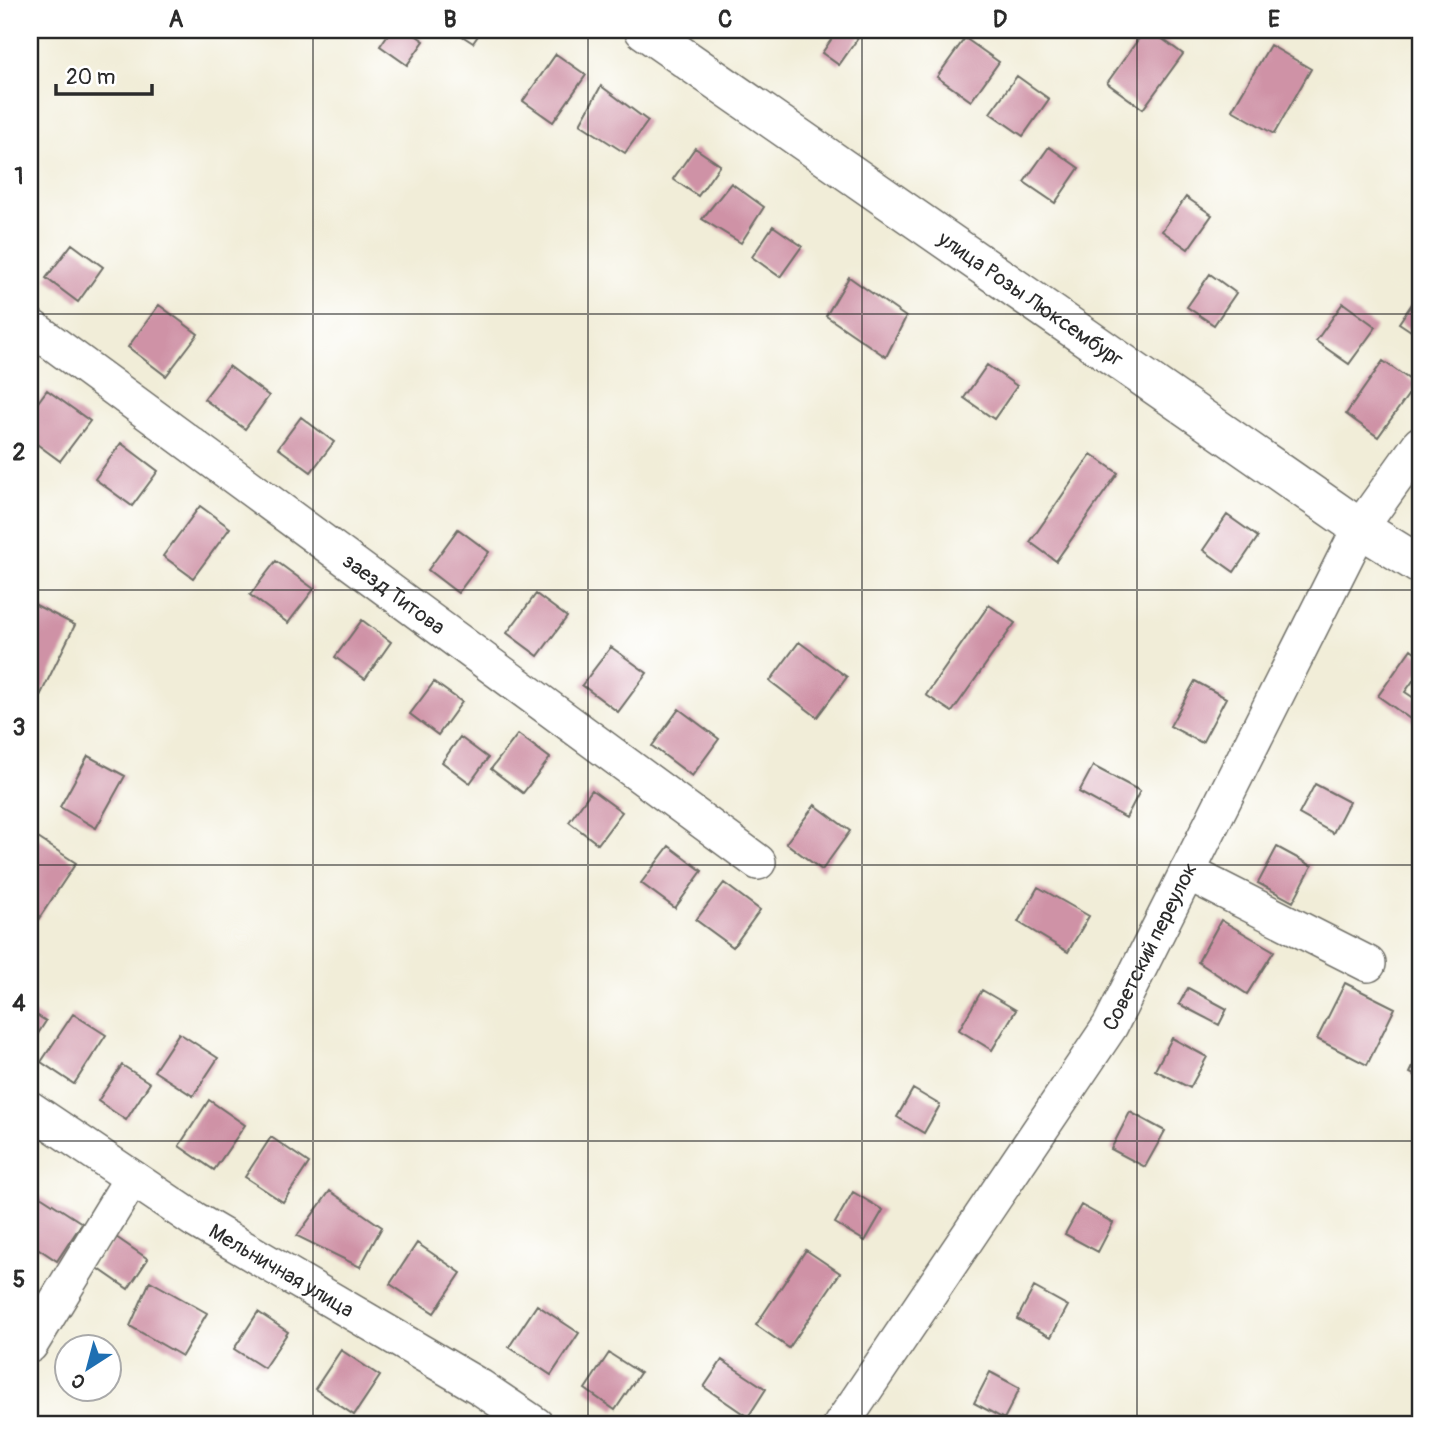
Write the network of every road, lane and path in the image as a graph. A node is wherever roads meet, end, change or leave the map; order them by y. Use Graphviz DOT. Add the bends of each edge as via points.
graph roads {
  1 [pos="644,30"];
  2 [pos="30,326"];
  3 [pos="1420,444"];
  4 [pos="1360,528"];
  5 [pos="1420,565"];
  6 [pos="758,862"];
  7 [pos="1187,872"];
  8 [pos="1368,964"];
  9 [pos="30,1110"];
  10 [pos="132,1178"];
  11 [pos="30,1345"];
  12 [pos="536,1425"];
  13 [pos="841,1425"];
  1 -- 4 [label="main road, улица Розы Люксембург"];
  2 -- 6 [label="street, заезд Титова"];
  3 -- 4 [label="street, Советский переулок"];
  4 -- 5 [label="main road, улица Розы Люксембург"];
  4 -- 7 [label="street, Советский переулок"];
  7 -- 8 [label="street"];
  7 -- 13 [label="street, Советский переулок" via="1110,1026"];
  9 -- 10 [label="street, Мельничная улица"];
  10 -- 11 [label="street"];
  10 -- 12 [label="street, Мельничная улица"];
}
